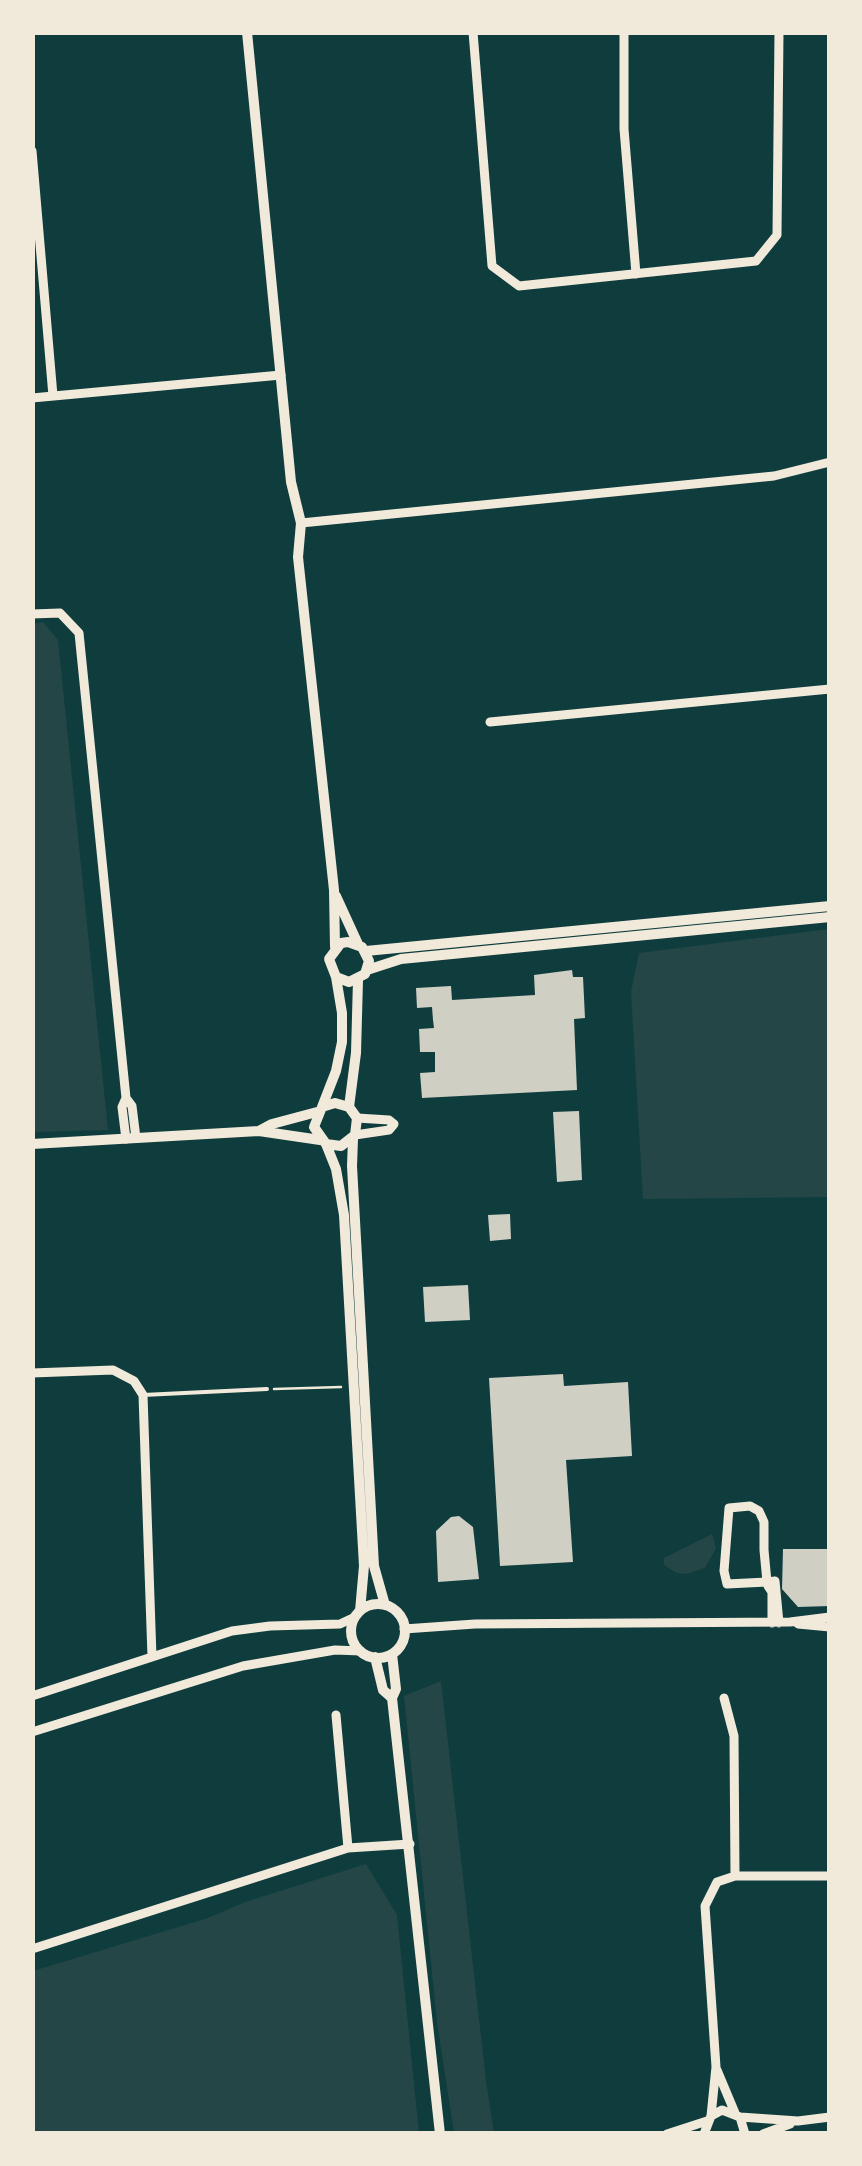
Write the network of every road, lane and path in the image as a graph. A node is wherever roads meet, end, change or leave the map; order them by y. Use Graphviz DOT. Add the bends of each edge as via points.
graph roads {
  1 [pos="246,32"];
  2 [pos="473,32"];
  3 [pos="624,32"];
  4 [pos="779,32"];
  5 [pos="32,151"];
  6 [pos="34,184"];
  7 [pos="636,274"];
  8 [pos="281,375"];
  9 [pos="53,396"];
  10 [pos="32,398"];
  11 [pos="828,466"];
  12 [pos="301,522"];
  13 [pos="32,614"];
  14 [pos="830,689"];
  15 [pos="490,722"];
  16 [pos="334,890"];
  17 [pos="830,906"];
  18 [pos="830,917"];
  19 [pos="335,947"];
  20 [pos="362,947"];
  21 [pos="367,970"];
  22 [pos="336,977"];
  23 [pos="358,980"];
  24 [pos="348,1106"];
  25 [pos="320,1110"];
  26 [pos="357,1118"];
  27 [pos="258,1131"];
  28 [pos="354,1137"];
  29 [pos="131,1138"];
  30 [pos="323,1142"];
  31 [pos="32,1144"];
  32 [pos="352,1276"];
  33 [pos="32,1372"];
  34 [pos="346,1386"];
  35 [pos="267,1389"];
  36 [pos="143,1395"];
  37 [pos="767,1582"];
  38 [pos="385,1605"];
  39 [pos="357,1614"];
  40 [pos="830,1617"];
  41 [pos="780,1622"];
  42 [pos="830,1627"];
  43 [pos="404,1629"];
  44 [pos="360,1651"];
  45 [pos="392,1654"];
  46 [pos="152,1657"];
  47 [pos="375,1658"];
  48 [pos="32,1696"];
  49 [pos="392,1698"];
  50 [pos="724,1698"];
  51 [pos="336,1715"];
  52 [pos="32,1732"];
  53 [pos="410,1844"];
  54 [pos="348,1848"];
  55 [pos="735,1876"];
  56 [pos="830,1876"];
  57 [pos="32,1949"];
  58 [pos="716,2067"];
  59 [pos="738,2115"];
  60 [pos="709,2118"];
  61 [pos="830,2118"];
  62 [pos="798,2122"];
  63 [pos="440,2134"];
  64 [pos="666,2134"];
  65 [pos="704,2134"];
  66 [pos="745,2134"];
  67 [pos="763,2134"];
  1 -- 8 [label="street"];
  2 -- 7 [label="street" via="492,266 519,286"];
  3 -- 7 [label="street"];
  4 -- 7 [label="street" via="777,235 756,261"];
  5 -- 6 [label="street"];
  6 -- 9 [label="street"];
  8 -- 9 [label="street"];
  8 -- 12 [label="street"];
  9 -- 10 [label="street"];
  11 -- 12 [label="street"];
  12 -- 16 [label="street" via="298,558"];
  13 -- 29 [label="street" via="60,613 78,633 122,1107"];
  14 -- 15 [label="street"];
  16 -- 19 [label="street"];
  16 -- 20 [label="street"];
  17 -- 20 [label="street"];
  18 -- 21 [label="street" via="402,959"];
  19 -- 20 [label="street"];
  19 -- 22 [label="street" via="329,959"];
  20 -- 21 [label="street"];
  21 -- 23 [label="street"];
  22 -- 23 [label="street"];
  22 -- 25 [label="street" via="342,1042"];
  23 -- 24 [label="street"];
  24 -- 25 [label="street" via="335,1102"];
  24 -- 26 [label="street"];
  25 -- 27 [label="street"];
  25 -- 30 [label="street" via="314,1127"];
  26 -- 28 [label="street"];
  26 -- 28 [label="street" via="394,1124"];
  27 -- 29 [label="street"];
  27 -- 30 [label="street"];
  28 -- 30 [label="street" via="341,1146"];
  28 -- 32 [label="street"];
  29 -- 31 [label="street"];
  30 -- 32 [label="street" via="340,1186"];
  32 -- 38 [label="street" via="374,1566"];
  32 -- 39 [label="street" via="364,1566"];
  33 -- 36 [label="street" via="113,1370"];
  34 -- 35 [label="path"];
  35 -- 36 [label="lane"];
  36 -- 46 [label="street"];
  37 -- 37 [label="street" via="759,1511 729,1508 727,1584"];
  37 -- 41 [label="street"];
  38 -- 39 [label="street"];
  38 -- 43 [label="street"];
  39 -- 44 [label="street" via="352,1639"];
  39 -- 46 [label="street" via="340,1624 232,1631"];
  40 -- 41 [label="street"];
  41 -- 42 [label="street"];
  41 -- 43 [label="street"];
  43 -- 45 [label="street"];
  44 -- 47 [label="street"];
  44 -- 52 [label="street" via="243,1666"];
  45 -- 47 [label="street"];
  45 -- 49 [label="street"];
  46 -- 48 [label="street"];
  47 -- 49 [label="street" via="383,1690"];
  49 -- 53 [label="street"];
  50 -- 55 [label="street" via="734,1736"];
  51 -- 54 [label="street"];
  53 -- 54 [label="street"];
  53 -- 63 [label="street"];
  54 -- 57 [label="street"];
  55 -- 56 [label="street"];
  55 -- 58 [label="street" via="717,1882 705,1906"];
  58 -- 59 [label="street"];
  58 -- 60 [label="street"];
  59 -- 60 [label="street" via="722,2110"];
  59 -- 62 [label="street"];
  59 -- 66 [label="street"];
  60 -- 64 [label="street"];
  60 -- 65 [label="street"];
  61 -- 62 [label="street"];
  62 -- 67 [label="street"];
}
